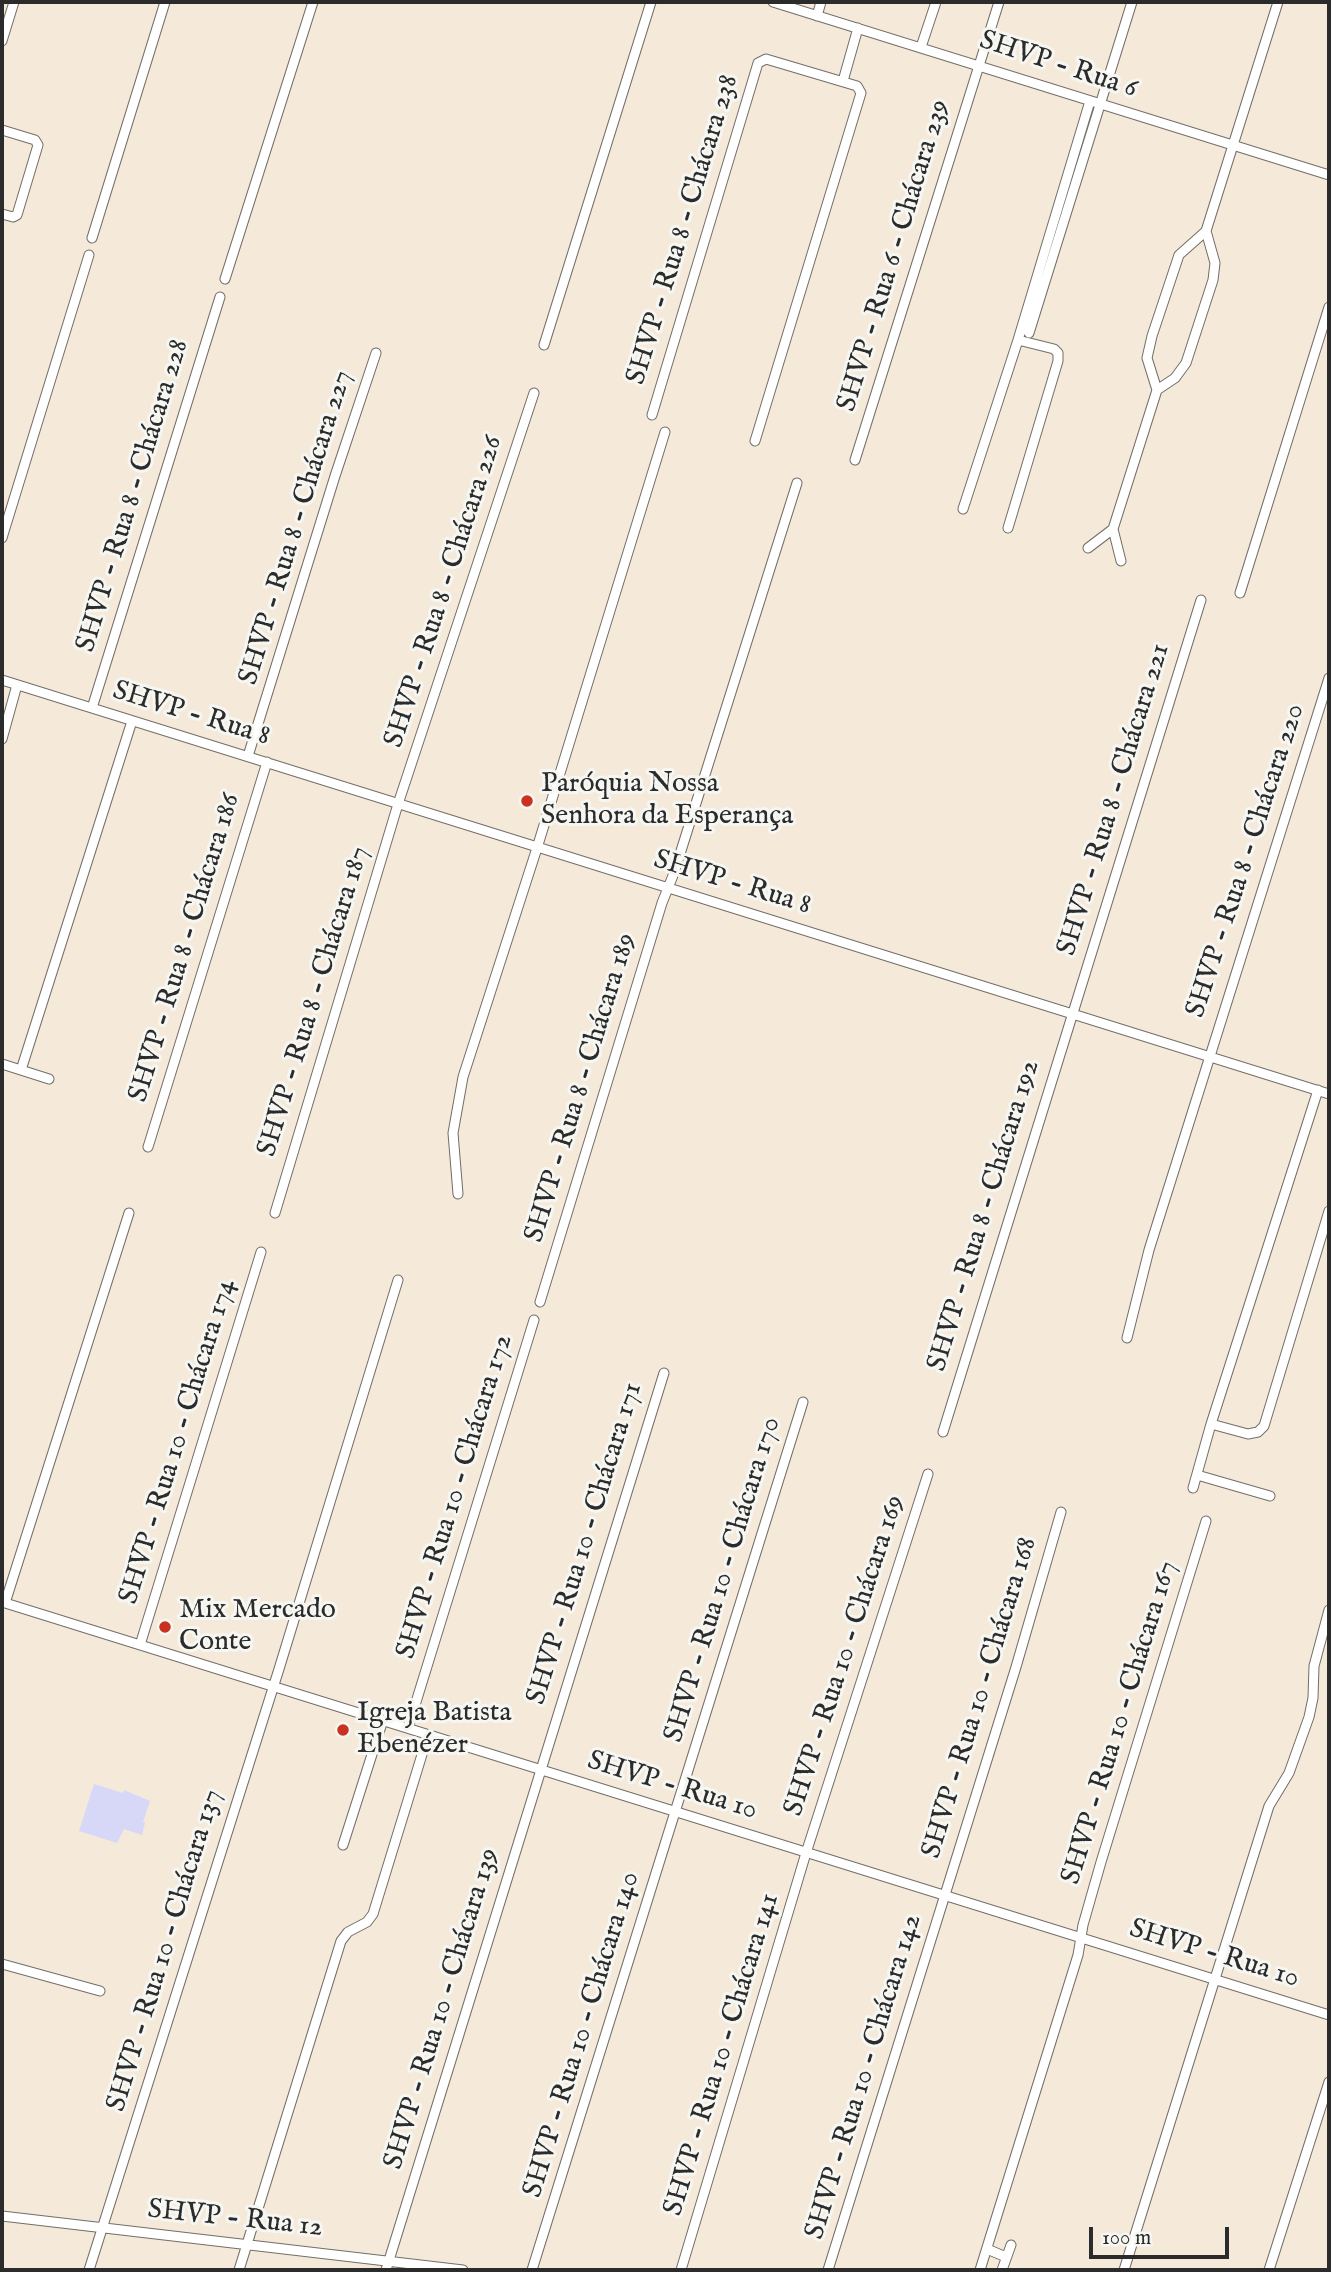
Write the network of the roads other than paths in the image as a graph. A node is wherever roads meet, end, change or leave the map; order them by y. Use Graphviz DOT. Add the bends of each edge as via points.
graph roads {
  1 [pos="14,2"];
  2 [pos="165,2"];
  3 [pos="313,2"];
  4 [pos="651,2"];
  5 [pos="773,2"];
  6 [pos="821,2"];
  7 [pos="936,2"];
  8 [pos="999,2"];
  9 [pos="1132,2"];
  10 [pos="1278,2"];
  11 [pos="817,16"];
  12 [pos="858,28"];
  13 [pos="2,41"];
  14 [pos="921,47"];
  15 [pos="979,65"];
  16 [pos="843,81"];
  17 [pos="1095,102"];
  18 [pos="2,130"];
  19 [pos="1233,145"];
  20 [pos="1329,175"];
  21 [pos="2,214"];
  22 [pos="1206,231"];
  23 [pos="92,238"];
  24 [pos="89,255"];
  25 [pos="225,279"];
  26 [pos="220,297"];
  27 [pos="1329,307"];
  28 [pos="1029,333"];
  29 [pos="1018,340"];
  30 [pos="544,345"];
  31 [pos="376,353"];
  32 [pos="1157,390"];
  33 [pos="534,393"];
  34 [pos="652,415"];
  35 [pos="665,432"];
  36 [pos="755,440"];
  37 [pos="855,460"];
  38 [pos="797,483"];
  39 [pos="963,509"];
  40 [pos="1008,528"];
  41 [pos="1113,529"];
  42 [pos="2,538"];
  43 [pos="1088,548"];
  44 [pos="1121,561"];
  45 [pos="1240,593"];
  46 [pos="1201,600"];
  47 [pos="1329,678"];
  48 [pos="2,680"];
  49 [pos="17,685"];
  50 [pos="92,708"];
  51 [pos="132,721"];
  52 [pos="2,739"];
  53 [pos="248,756"];
  54 [pos="267,762"];
  55 [pos="398,804"];
  56 [pos="537,848"];
  57 [pos="668,888"];
  58 [pos="1071,1014"];
  59 [pos="1209,1057"];
  60 [pos="2,1064"];
  61 [pos="21,1070"];
  62 [pos="49,1079"];
  63 [pos="1318,1090"];
  64 [pos="1329,1094"];
  65 [pos="148,1147"];
  66 [pos="458,1194"];
  67 [pos="1329,1211"];
  68 [pos="129,1213"];
  69 [pos="275,1213"];
  70 [pos="261,1252"];
  71 [pos="398,1280"];
  72 [pos="540,1302"];
  73 [pos="534,1320"];
  74 [pos="1127,1338"];
  75 [pos="664,1373"];
  76 [pos="803,1402"];
  77 [pos="1211,1424"];
  78 [pos="943,1433"];
  79 [pos="928,1474"];
  80 [pos="1197,1475"];
  81 [pos="1193,1488"];
  82 [pos="1270,1496"];
  83 [pos="1061,1512"];
  84 [pos="1206,1521"];
  85 [pos="3,1603"];
  86 [pos="1329,1610"];
  87 [pos="141,1645"];
  88 [pos="273,1686"];
  89 [pos="383,1720"];
  90 [pos="408,1728"];
  91 [pos="428,1735"];
  92 [pos="540,1770"];
  93 [pos="676,1812"];
  94 [pos="343,1845"];
  95 [pos="806,1853"];
  96 [pos="945,1896"];
  97 [pos="1081,1938"];
  98 [pos="2,1964"];
  99 [pos="1214,1979"];
  100 [pos="100,1991"];
  101 [pos="1329,2015"];
  102 [pos="1329,2082"];
  103 [pos="2,2216"];
  104 [pos="102,2228"];
  105 [pos="248,2244"];
  106 [pos="1011,2245"];
  107 [pos="987,2249"];
  108 [pos="1006,2257"];
  109 [pos="388,2266"];
  110 [pos="89,2270"];
  111 [pos="239,2270"];
  112 [pos="463,2270"];
  113 [pos="532,2270"];
  114 [pos="681,2270"];
  115 [pos="828,2270"];
  116 [pos="980,2270"];
  117 [pos="1002,2270"];
  118 [pos="1124,2270"];
  119 [pos="1269,2270"];
  1 -- 13 [label="street"];
  2 -- 23 [label="street"];
  3 -- 25 [label="street"];
  4 -- 30 [label="street"];
  5 -- 11 [label="street, SHVP - Rua 6"];
  6 -- 11 [label="street"];
  7 -- 14 [label="street"];
  8 -- 15 [label="street, SHVP - Rua 6 - Chácara 239"];
  9 -- 17 [label="street"];
  10 -- 19 [label="street"];
  11 -- 12 [label="street, SHVP - Rua 6"];
  12 -- 14 [label="street, SHVP - Rua 6"];
  12 -- 16 [label="street"];
  14 -- 15 [label="street, SHVP - Rua 6"];
  15 -- 17 [label="street, SHVP - Rua 6"];
  15 -- 37 [label="street, SHVP - Rua 6 - Chácara 239"];
  16 -- 34 [label="street, SHVP - Rua 8 - Chácara 238" via="766,59 758,63"];
  16 -- 36 [label="street" via="857,86 861,93"];
  17 -- 19 [label="street, SHVP - Rua 6"];
  17 -- 28 [label="street"];
  17 -- 29 [label="street"];
  18 -- 21 [label="street" via="38,145 17,215"];
  19 -- 20 [label="street, SHVP - Rua 6"];
  19 -- 22 [label="street"];
  22 -- 32 [label="street" via="1179,255 1152,336 1147,358"];
  22 -- 32 [label="street" via="1215,263 1213,280 1186,363"];
  24 -- 42 [label="street"];
  26 -- 50 [label="street, SHVP - Rua 8 - Chácara 228"];
  27 -- 45 [label="street"];
  29 -- 39 [label="street"];
  29 -- 40 [label="street" via="1054,349 1058,361"];
  31 -- 53 [label="street, SHVP - Rua 8 - Chácara 227"];
  32 -- 41 [label="street"];
  33 -- 55 [label="street, SHVP - Rua 8 - Chácara 226"];
  35 -- 56 [label="street"];
  38 -- 57 [label="street, SHVP - Rua 8 - Chácara 189"];
  41 -- 43 [label="street"];
  41 -- 44 [label="street"];
  46 -- 58 [label="street, SHVP - Rua 8 - Chácara 221"];
  47 -- 59 [label="street, SHVP - Rua 8 - Chácara 220"];
  48 -- 49 [label="street, SHVP - Rua 8"];
  49 -- 50 [label="street, SHVP - Rua 8"];
  49 -- 52 [label="street"];
  50 -- 51 [label="street, SHVP - Rua 8"];
  51 -- 53 [label="street, SHVP - Rua 8"];
  51 -- 61 [label="street"];
  53 -- 54 [label="street, SHVP - Rua 8"];
  54 -- 55 [label="street, SHVP - Rua 8"];
  54 -- 65 [label="street, SHVP - Rua 8 - Chácara 186"];
  55 -- 56 [label="street, SHVP - Rua 8"];
  55 -- 69 [label="street, SHVP - Rua 8 - Chácara 187"];
  56 -- 57 [label="street, SHVP - Rua 8"];
  56 -- 66 [label="street" via="458,1101 453,1133"];
  57 -- 58 [label="street, SHVP - Rua 8"];
  57 -- 72 [label="street, SHVP - Rua 8 - Chácara 189"];
  58 -- 59 [label="street, SHVP - Rua 8"];
  58 -- 78 [label="street, SHVP - Rua 8 - Chácara 192"];
  59 -- 63 [label="street, SHVP - Rua 8"];
  59 -- 74 [label="street, SHVP - Rua 8 - Chácara 220" via="1149,1250"];
  60 -- 61 [label="street"];
  61 -- 62 [label="street"];
  63 -- 64 [label="street, SHVP - Rua 8"];
  63 -- 77 [label="street"];
  67 -- 77 [label="street" via="1264,1426 1248,1434"];
  68 -- 85 [label="street"];
  70 -- 87 [label="street, SHVP - Rua 10 - Chácara 174"];
  71 -- 88 [label="street, SHVP - Rua 10 - Chácara 137"];
  73 -- 90 [label="street, SHVP - Rua 10 - Chácara 172"];
  75 -- 92 [label="street, SHVP - Rua 10 - Chácara 171"];
  76 -- 93 [label="street, SHVP - Rua 10 - Chácara 170"];
  77 -- 80 [label="street"];
  79 -- 95 [label="street, SHVP - Rua 10 - Chácara 169"];
  80 -- 81 [label="street"];
  80 -- 82 [label="street"];
  83 -- 96 [label="street, SHVP - Rua 10 - Chácara 168"];
  84 -- 97 [label="street, SHVP - Rua 10 - Chácara 167"];
  85 -- 87 [label="street, SHVP - Rua 10"];
  86 -- 99 [label="street" via="1314,1666 1309,1717 1289,1773 1269,1806"];
  87 -- 88 [label="street, SHVP - Rua 10"];
  88 -- 89 [label="street, SHVP - Rua 10"];
  88 -- 104 [label="street, SHVP - Rua 10 - Chácara 137"];
  89 -- 90 [label="street, SHVP - Rua 10"];
  89 -- 94 [label="street"];
  90 -- 91 [label="street, SHVP - Rua 10"];
  91 -- 92 [label="street, SHVP - Rua 10"];
  91 -- 105 [label="street" via="373,1914 341,1941"];
  92 -- 93 [label="street, SHVP - Rua 10"];
  92 -- 109 [label="street, SHVP - Rua 10 - Chácara 139"];
  93 -- 95 [label="street, SHVP - Rua 10"];
  93 -- 113 [label="street, SHVP - Rua 10 - Chácara 140"];
  95 -- 96 [label="street, SHVP - Rua 10"];
  95 -- 114 [label="street, SHVP - Rua 10 - Chácara 141"];
  96 -- 97 [label="street, SHVP - Rua 10"];
  96 -- 115 [label="street, SHVP - Rua 10 - Chácara 142"];
  97 -- 99 [label="street, SHVP - Rua 10"];
  97 -- 107 [label="street, SHVP - Rua 10 - Chácara 167"];
  98 -- 100 [label="street"];
  99 -- 101 [label="street, SHVP - Rua 10"];
  99 -- 118 [label="street"];
  102 -- 119 [label="street"];
  103 -- 104 [label="street, SHVP - Rua 12"];
  104 -- 105 [label="street, SHVP - Rua 12"];
  104 -- 110 [label="street, SHVP - Rua 10 - Chácara 137"];
  105 -- 109 [label="street, SHVP - Rua 12"];
  105 -- 111 [label="street"];
  106 -- 108 [label="street"];
  107 -- 108 [label="street"];
  107 -- 116 [label="street, SHVP - Rua 10 - Chácara 167"];
  108 -- 117 [label="street"];
  109 -- 112 [label="street, SHVP - Rua 12"];
}
